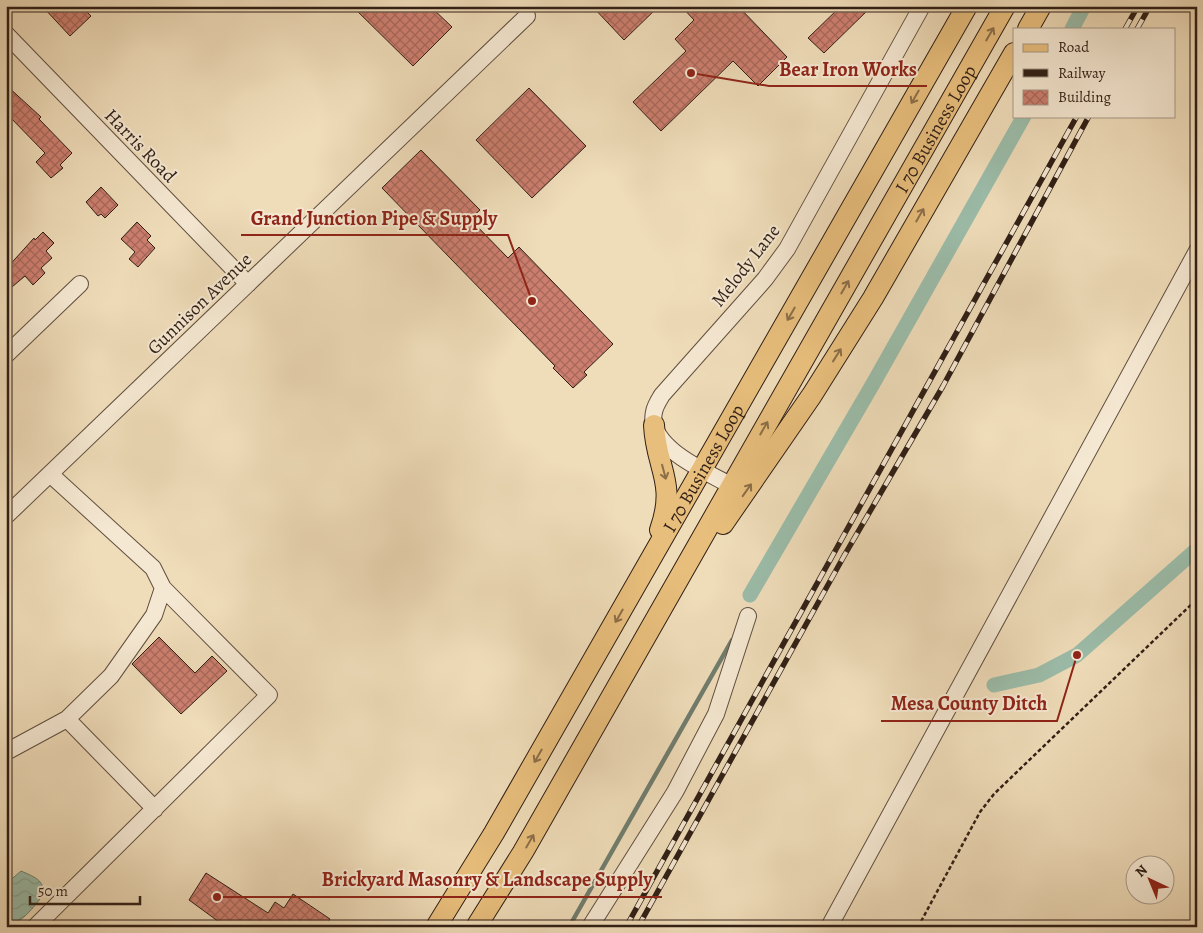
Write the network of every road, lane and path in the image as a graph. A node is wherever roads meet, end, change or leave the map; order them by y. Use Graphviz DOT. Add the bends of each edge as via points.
graph roads {
  1 [pos="967,6"];
  2 [pos="1005,6"];
  3 [pos="1041,6"];
  4 [pos="917,8"];
  5 [pos="527,16"];
  6 [pos="1029,28"];
  7 [pos="6,34"];
  8 [pos="1013,55"];
  9 [pos="1197,251"];
  10 [pos="80,284"];
  11 [pos="248,284"];
  12 [pos="6,355"];
  13 [pos="654,425"];
  14 [pos="702,469"];
  15 [pos="50,474"];
  16 [pos="732,486"];
  17 [pos="6,516"];
  18 [pos="644,573"];
  19 [pos="163,588"];
  20 [pos="1197,599"];
  21 [pos="658,616"];
  22 [pos="748,616"];
  23 [pos="67,719"];
  24 [pos="6,752"];
  25 [pos="155,809"];
  26 [pos="35,927"];
  27 [pos="436,927"];
  28 [pos="476,927"];
  29 [pos="590,927"];
  30 [pos="829,927"];
  31 [pos="918,927"];
  1 -- 14 [label="main road, I 70 Business Loop, one-way"];
  16 -- 2 [label="main road, I 70 Business Loop, one-way"];
  3 -- 6 [label="main road"];
  4 -- 13 [label="street, Melody Lane" via="787,248 765,279 662,395 653,414"];
  5 -- 11 [label="street, Gunnison Avenue"];
  7 -- 11 [label="street, Harris Road"];
  21 -- 8 [label="main road, one-way" via="812,395 873,298"];
  9 -- 30 [label="street"];
  10 -- 12 [label="street"];
  11 -- 15 [label="street, Gunnison Avenue"];
  13 -- 14 [label="street" via="667,447"];
  13 -- 18 [label="main road, one-way" via="654,441 668,492 663,522"];
  14 -- 16 [label="street"];
  14 -- 18 [label="main road, I 70 Business Loop"];
  15 -- 17 [label="street, Gunnison Avenue"];
  15 -- 19 [label="street" via="152,568"];
  16 -- 21 [label="main road, I 70 Business Loop"];
  18 -- 27 [label="main road, I 70 Business Loop, one-way"];
  19 -- 23 [label="street" via="154,615 142,634 111,676"];
  19 -- 25 [label="street" via="269,695"];
  20 -- 31 [label="path" via="994,794 980,812"];
  28 -- 21 [label="main road, I 70 Business Loop, one-way" via="524,852"];
  22 -- 29 [label="street" via="716,714 675,792"];
  23 -- 24 [label="street"];
  23 -- 25 [label="street"];
  25 -- 26 [label="street"];
}
